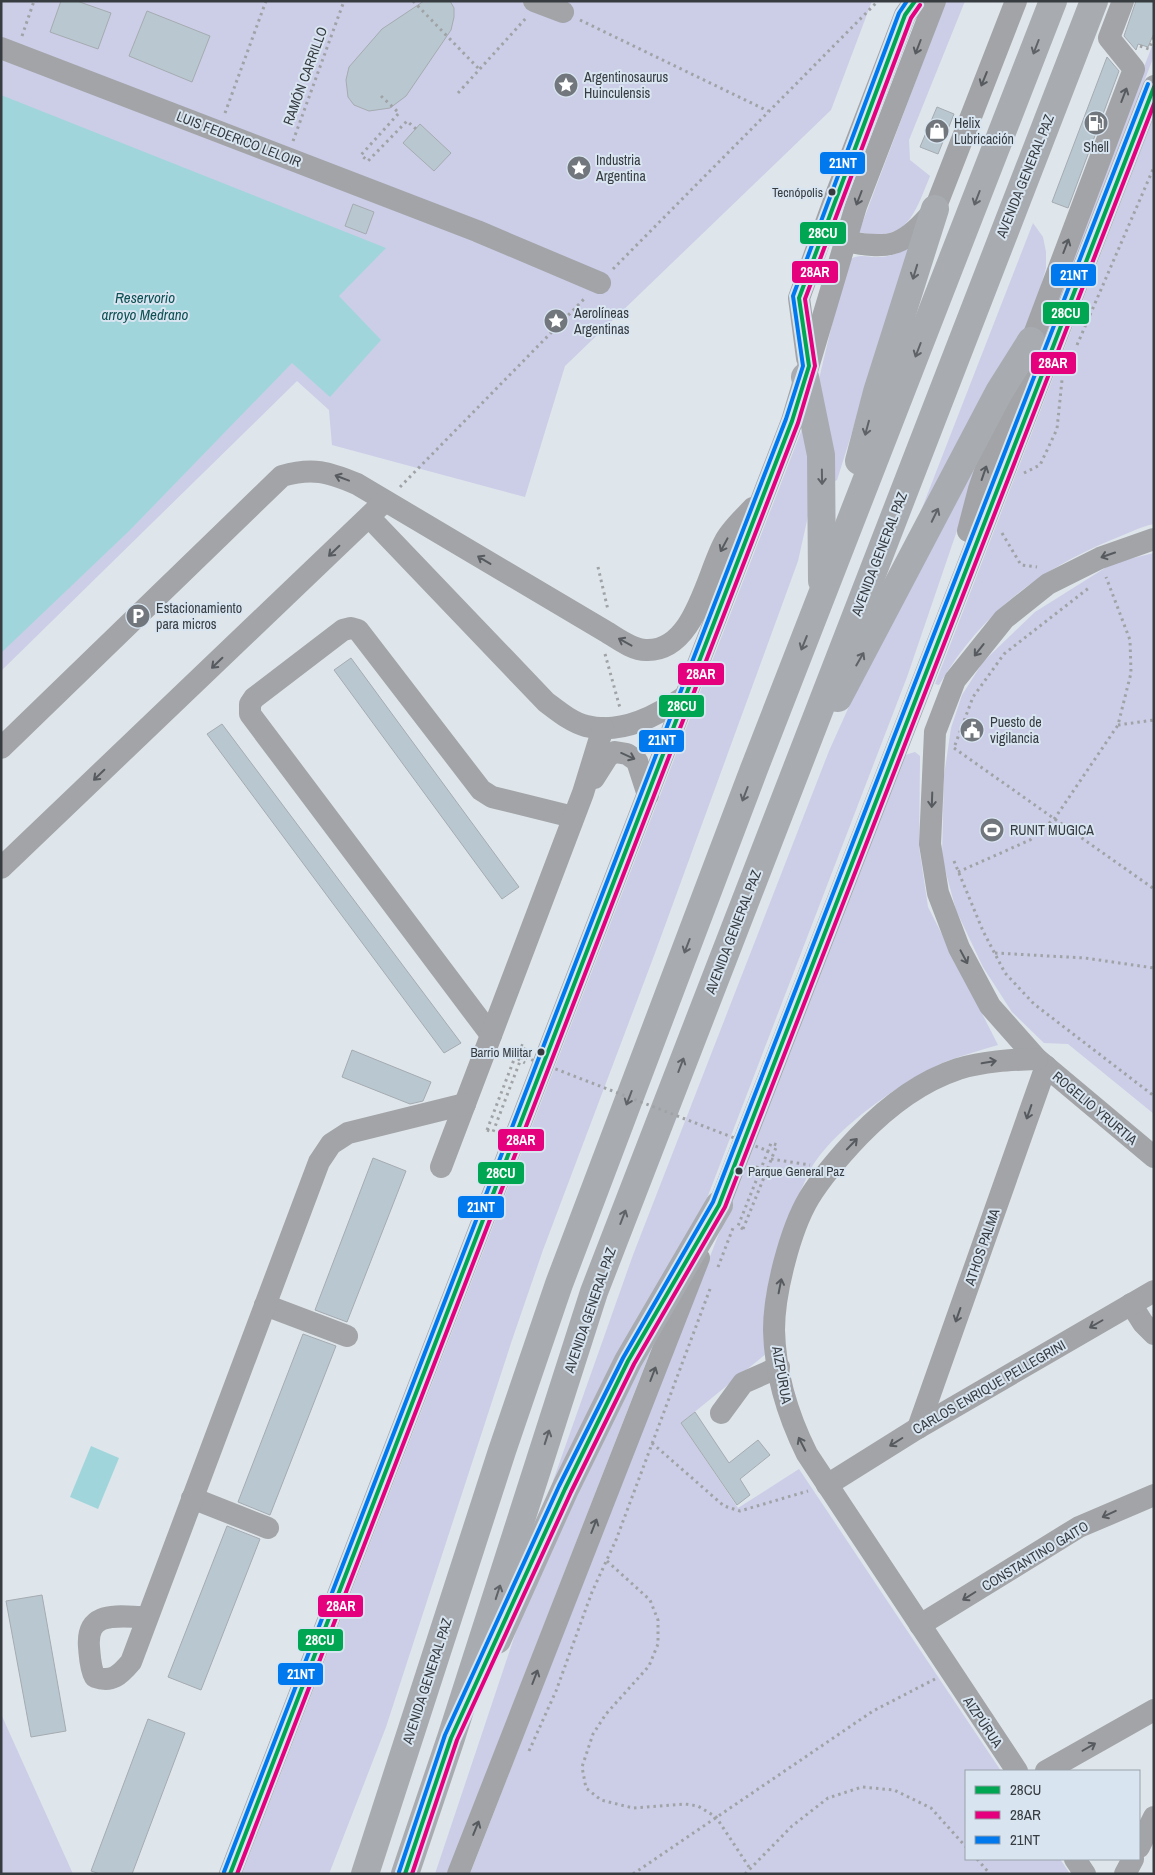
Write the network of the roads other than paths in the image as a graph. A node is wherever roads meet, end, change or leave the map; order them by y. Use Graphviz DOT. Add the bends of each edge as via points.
graph roads {
  1 [pos="915,1"];
  2 [pos="935,1"];
  3 [pos="1016,1"];
  4 [pos="1053,1"];
  5 [pos="1094,1"];
  6 [pos="1123,1"];
  7 [pos="536,2"];
  8 [pos="563,12"];
  9 [pos="8,51"];
  10 [pos="1154,86"];
  11 [pos="935,209"];
  12 [pos="846,241"];
  13 [pos="600,283"];
  14 [pos="1031,341"];
  15 [pos="807,372"];
  16 [pos="765,494"];
  17 [pos="385,501"];
  18 [pos="370,518"];
  19 [pos="1154,539"];
  20 [pos="822,598"];
  21 [pos="946,622"];
  22 [pos="687,695"];
  23 [pos="908,720"];
  24 [pos="603,728"];
  25 [pos="935,732"];
  26 [pos="1,748"];
  27 [pos="792,778"];
  28 [pos="584,793"];
  29 [pos="648,794"];
  30 [pos="573,818"];
  31 [pos="1,868"];
  32 [pos="491,1035"];
  33 [pos="1041,1062"];
  34 [pos="465,1104"];
  35 [pos="1154,1157"];
  36 [pos="441,1168"];
  37 [pos="719,1205"];
  38 [pos="1154,1291"];
  39 [pos="1131,1304"];
  40 [pos="265,1305"];
  41 [pos="1154,1334"];
  42 [pos="347,1336"];
  43 [pos="779,1366"];
  44 [pos="721,1413"];
  45 [pos="918,1428"];
  46 [pos="827,1485"];
  47 [pos="1154,1495"];
  48 [pos="192,1498"];
  49 [pos="268,1528"];
  50 [pos="146,1617"];
  51 [pos="920,1625"];
  52 [pos="1154,1710"];
  53 [pos="451,1738"];
  54 [pos="1015,1770"];
  55 [pos="1048,1770"];
  56 [pos="1154,1817"];
  57 [pos="377,1836"];
  58 [pos="1140,1845"];
  59 [pos="1076,1860"];
  60 [pos="1132,1860"];
  61 [pos="230,1874"];
  62 [pos="359,1874"];
  63 [pos="365,1874"];
  64 [pos="405,1874"];
  65 [pos="458,1874"];
  66 [pos="1085,1874"];
  67 [pos="1125,1874"];
  1 -- 15 [label="street" via="905,15 799,298"];
  2 -- 12 [label="street, one-way" via="856,206"];
  3 -- 11 [label="street, one-way"];
  4 -- 20 [label="highway, AVENIDA GENERAL PAZ, one-way"];
  5 -- 27 [label="highway, AVENIDA GENERAL PAZ"];
  14 -- 6 [label="street, one-way" via="1134,69 1108,38"];
  7 -- 8 [label="street"];
  9 -- 13 [label="street, LUIS FEDERICO LELOIR" via="477,230"];
  10 -- 21 [label="street"];
  11 -- 12 [label="street" via="906,239 888,245"];
  11 -- 20 [label="highway, one-way" via="877,392"];
  12 -- 15 [label="street"];
  21 -- 14 [label="street, one-way" via="979,490"];
  27 -- 14 [label="highway, one-way" via="864,652 999,392"];
  15 -- 16 [label="street"];
  15 -- 20 [label="highway, one-way" via="821,455"];
  16 -- 17 [label="street, one-way" via="724,542 690,622 670,645 646,650 635,648 604,631"];
  16 -- 22 [label="street"];
  17 -- 18 [label="street"];
  17 -- 26 [label="street, one-way" via="357,484 321,471 301,470 282,476"];
  18 -- 24 [label="street" via="546,702 585,726"];
  18 -- 31 [label="street, one-way"];
  19 -- 25 [label="street, ROGELIO YRURTIA, one-way" via="1100,558 1048,584 1004,619 956,680"];
  20 -- 57 [label="highway, AVENIDA GENERAL PAZ, one-way" via="559,1284"];
  21 -- 23 [label="street"];
  22 -- 24 [label="street" via="653,717 624,726"];
  22 -- 29 [label="street"];
  23 -- 25 [label="street"];
  23 -- 37 [label="street"];
  24 -- 28 [label="street"];
  25 -- 33 [label="street, ROGELIO YRURTIA, one-way" via="930,844 938,893 959,948 990,1006"];
  53 -- 27 [label="highway, AVENIDA GENERAL PAZ, one-way" via="594,1292"];
  28 -- 29 [label="street, one-way" via="608,756 615,752 627,754 637,761"];
  28 -- 30 [label="street"];
  29 -- 61 [label="street"];
  30 -- 32 [label="street"];
  30 -- 32 [label="street" via="492,796 481,790 358,630 343,630 250,704 250,714"];
  32 -- 34 [label="street"];
  33 -- 35 [label="street, ROGELIO YRURTIA"];
  43 -- 33 [label="street, AIZPÚRUA, one-way" via="774,1329 786,1256 809,1199 829,1168 873,1122 900,1099 928,1082 958,1069 990,1061"];
  33 -- 45 [label="street, ATHOS PALMA, one-way"];
  34 -- 36 [label="street"];
  34 -- 40 [label="street" via="369,1126 348,1133 331,1144 320,1162"];
  37 -- 53 [label="highway" via="628,1361"];
  65 -- 37 [label="street, one-way"];
  38 -- 39 [label="street, CARLOS ENRIQUE PELLEGRINI"];
  39 -- 41 [label="street"];
  39 -- 45 [label="street, CARLOS ENRIQUE PELLEGRINI, one-way"];
  40 -- 42 [label="street"];
  40 -- 48 [label="street"];
  43 -- 44 [label="street" via="743,1383"];
  46 -- 43 [label="street, AIZPÚRUA, one-way" via="793,1428"];
  45 -- 46 [label="street, CARLOS ENRIQUE PELLEGRINI, one-way"];
  46 -- 51 [label="street, AIZPÚRUA"];
  47 -- 51 [label="street, CONSTANTINO GAITO, one-way" via="1079,1527"];
  48 -- 49 [label="street"];
  48 -- 50 [label="street"];
  51 -- 54 [label="street, AIZPÚRUA"];
  55 -- 52 [label="street, one-way"];
  53 -- 64 [label="highway, AVENIDA GENERAL PAZ"];
  56 -- 58 [label="street"];
  57 -- 62 [label="highway"];
  57 -- 63 [label="highway, AVENIDA GENERAL PAZ"];
  59 -- 66 [label="street"];
  60 -- 67 [label="street"];
}
